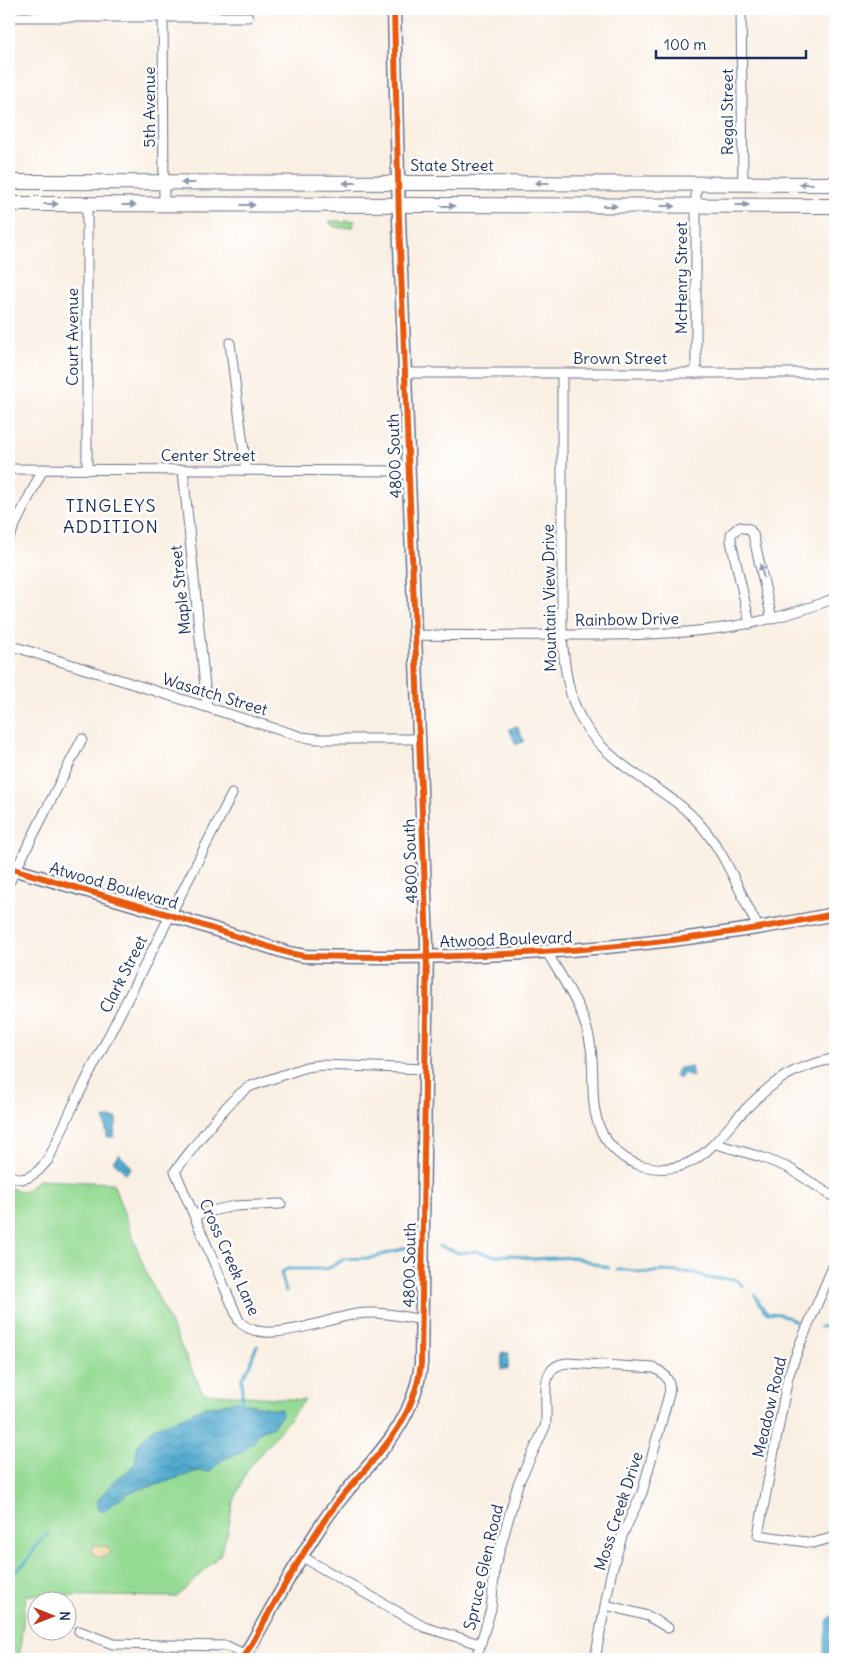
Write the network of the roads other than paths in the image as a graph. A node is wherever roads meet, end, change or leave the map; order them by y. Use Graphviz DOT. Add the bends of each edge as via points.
graph roads {
  1 [pos="394,9"];
  2 [pos="741,9"];
  3 [pos="163,13"];
  4 [pos="9,17"];
  5 [pos="248,17"];
  6 [pos="9,182"];
  7 [pos="399,182"];
  8 [pos="696,183"];
  9 [pos="164,184"];
  10 [pos="743,184"];
  11 [pos="835,184"];
  12 [pos="9,204"];
  13 [pos="87,204"];
  14 [pos="164,205"];
  15 [pos="399,206"];
  16 [pos="696,206"];
  17 [pos="835,206"];
  18 [pos="230,343"];
  19 [pos="405,373"];
  20 [pos="562,373"];
  21 [pos="696,373"];
  22 [pos="835,373"];
  23 [pos="9,469"];
  24 [pos="43,469"];
  25 [pos="87,470"];
  26 [pos="183,470"];
  27 [pos="244,470"];
  28 [pos="408,471"];
  29 [pos="9,538"];
  30 [pos="835,598"];
  31 [pos="772,619"];
  32 [pos="750,624"];
  33 [pos="414,635"];
  34 [pos="562,635"];
  35 [pos="9,645"];
  36 [pos="207,707"];
  37 [pos="82,739"];
  38 [pos="418,739"];
  39 [pos="232,794"];
  40 [pos="12,869"];
  41 [pos="9,883"];
  42 [pos="835,914"];
  43 [pos="170,915"];
  44 [pos="759,929"];
  45 [pos="547,952"];
  46 [pos="426,956"];
  47 [pos="835,1058"];
  48 [pos="426,1069"];
  49 [pos="716,1144"];
  50 [pos="9,1176"];
  51 [pos="835,1198"];
  52 [pos="281,1204"];
  53 [pos="194,1215"];
  54 [pos="835,1262"];
  55 [pos="422,1320"];
  56 [pos="664,1375"];
  57 [pos="835,1537"];
  58 [pos="301,1556"];
  59 [pos="606,1605"];
  60 [pos="668,1628"];
  61 [pos="79,1631"];
  62 [pos="480,1644"];
  63 [pos="244,1657"];
  64 [pos="476,1659"];
  65 [pos="594,1659"];
  1 -- 7 [label="street, 4800 South"];
  2 -- 10 [label="street, Regal Street"];
  3 -- 4 [label="street"];
  3 -- 5 [label="street"];
  3 -- 9 [label="street, 5th Avenue"];
  6 -- 9 [label="main road, State Street"];
  8 -- 7 [label="main road, State Street, one-way"];
  7 -- 9 [label="main road, State Street, one-way"];
  7 -- 15 [label="street, 4800 South"];
  8 -- 10 [label="main road, State Street"];
  8 -- 16 [label="street, McHenry Street"];
  9 -- 14 [label="street, 5th Avenue"];
  11 -- 10 [label="main road, State Street, one-way"];
  12 -- 13 [label="main road, one-way"];
  13 -- 14 [label="main road, one-way"];
  13 -- 25 [label="street, Court Avenue"];
  14 -- 15 [label="main road, one-way"];
  15 -- 16 [label="main road, one-way"];
  15 -- 19 [label="street, 4800 South"];
  16 -- 17 [label="main road, one-way"];
  16 -- 21 [label="street, McHenry Street"];
  18 -- 27 [label="street"];
  19 -- 20 [label="street, Brown Street"];
  19 -- 28 [label="street, 4800 South"];
  20 -- 21 [label="street, Brown Street"];
  20 -- 34 [label="street, Mountain View Drive"];
  21 -- 22 [label="street, Brown Street"];
  23 -- 24 [label="street, Center Street"];
  24 -- 25 [label="street, Center Street"];
  24 -- 29 [label="street"];
  25 -- 26 [label="street, Center Street"];
  26 -- 27 [label="street, Center Street"];
  26 -- 36 [label="street, Maple Street"];
  27 -- 28 [label="street, Center Street"];
  28 -- 33 [label="street, 4800 South"];
  30 -- 31 [label="street, Rainbow Drive"];
  31 -- 32 [label="street, Rainbow Drive"];
  31 -- 32 [label="street, one-way" via="753,534 749,529 739,527 731,534 730,541"];
  32 -- 34 [label="street, Rainbow Drive" via="685,633"];
  33 -- 34 [label="street, Rainbow Drive"];
  33 -- 38 [label="street, 4800 South"];
  34 -- 44 [label="street, Mountain View Drive" via="569,692 586,727 611,757 686,810 705,830 722,855"];
  35 -- 36 [label="street, Wasatch Street"];
  36 -- 38 [label="street, Wasatch Street" via="312,739"];
  37 -- 40 [label="street"];
  38 -- 46 [label="street, 4800 South"];
  39 -- 43 [label="street, Clark Street"];
  40 -- 41 [label="street"];
  40 -- 43 [label="street, Atwood Boulevard"];
  42 -- 44 [label="street, Atwood Boulevard"];
  43 -- 46 [label="street, Atwood Boulevard" via="288,954"];
  43 -- 50 [label="street, Clark Street" via="48,1160 29,1177"];
  44 -- 45 [label="street, Atwood Boulevard" via="647,944"];
  45 -- 46 [label="street, Atwood Boulevard"];
  45 -- 49 [label="street" via="579,1005 591,1049 596,1118 615,1150 638,1165 667,1168 684,1166"];
  46 -- 48 [label="street, 4800 South"];
  47 -- 49 [label="street" via="791,1072 779,1080 756,1099"];
  48 -- 53 [label="street, Cross Creek Lane" via="321,1065 306,1067 244,1090 175,1171"];
  48 -- 55 [label="street, 4800 South"];
  49 -- 51 [label="street" via="788,1168"];
  52 -- 53 [label="street" via="234,1206"];
  53 -- 55 [label="street, Cross Creek Lane" via="239,1321 254,1332 295,1330 332,1318 358,1314 386,1313"];
  54 -- 57 [label="street, Meadow Road" via="788,1378 758,1535 814,1543"];
  55 -- 58 [label="street, 4800 South" via="420,1377 405,1419 388,1444 328,1514"];
  56 -- 59 [label="street, Moss Creek Drive" via="669,1382 669,1394 642,1493 622,1536"];
  56 -- 62 [label="street, Spruce Glen Road" via="649,1367 567,1363 552,1368 547,1378 544,1428 518,1484 495,1567 490,1609"];
  58 -- 62 [label="street" via="429,1629"];
  58 -- 63 [label="street, 4800 South"];
  59 -- 60 [label="street" via="648,1616"];
  59 -- 65 [label="street, Moss Creek Drive"];
  61 -- 63 [label="street" via="113,1644 227,1646"];
  62 -- 64 [label="street, Spruce Glen Road"];
}
